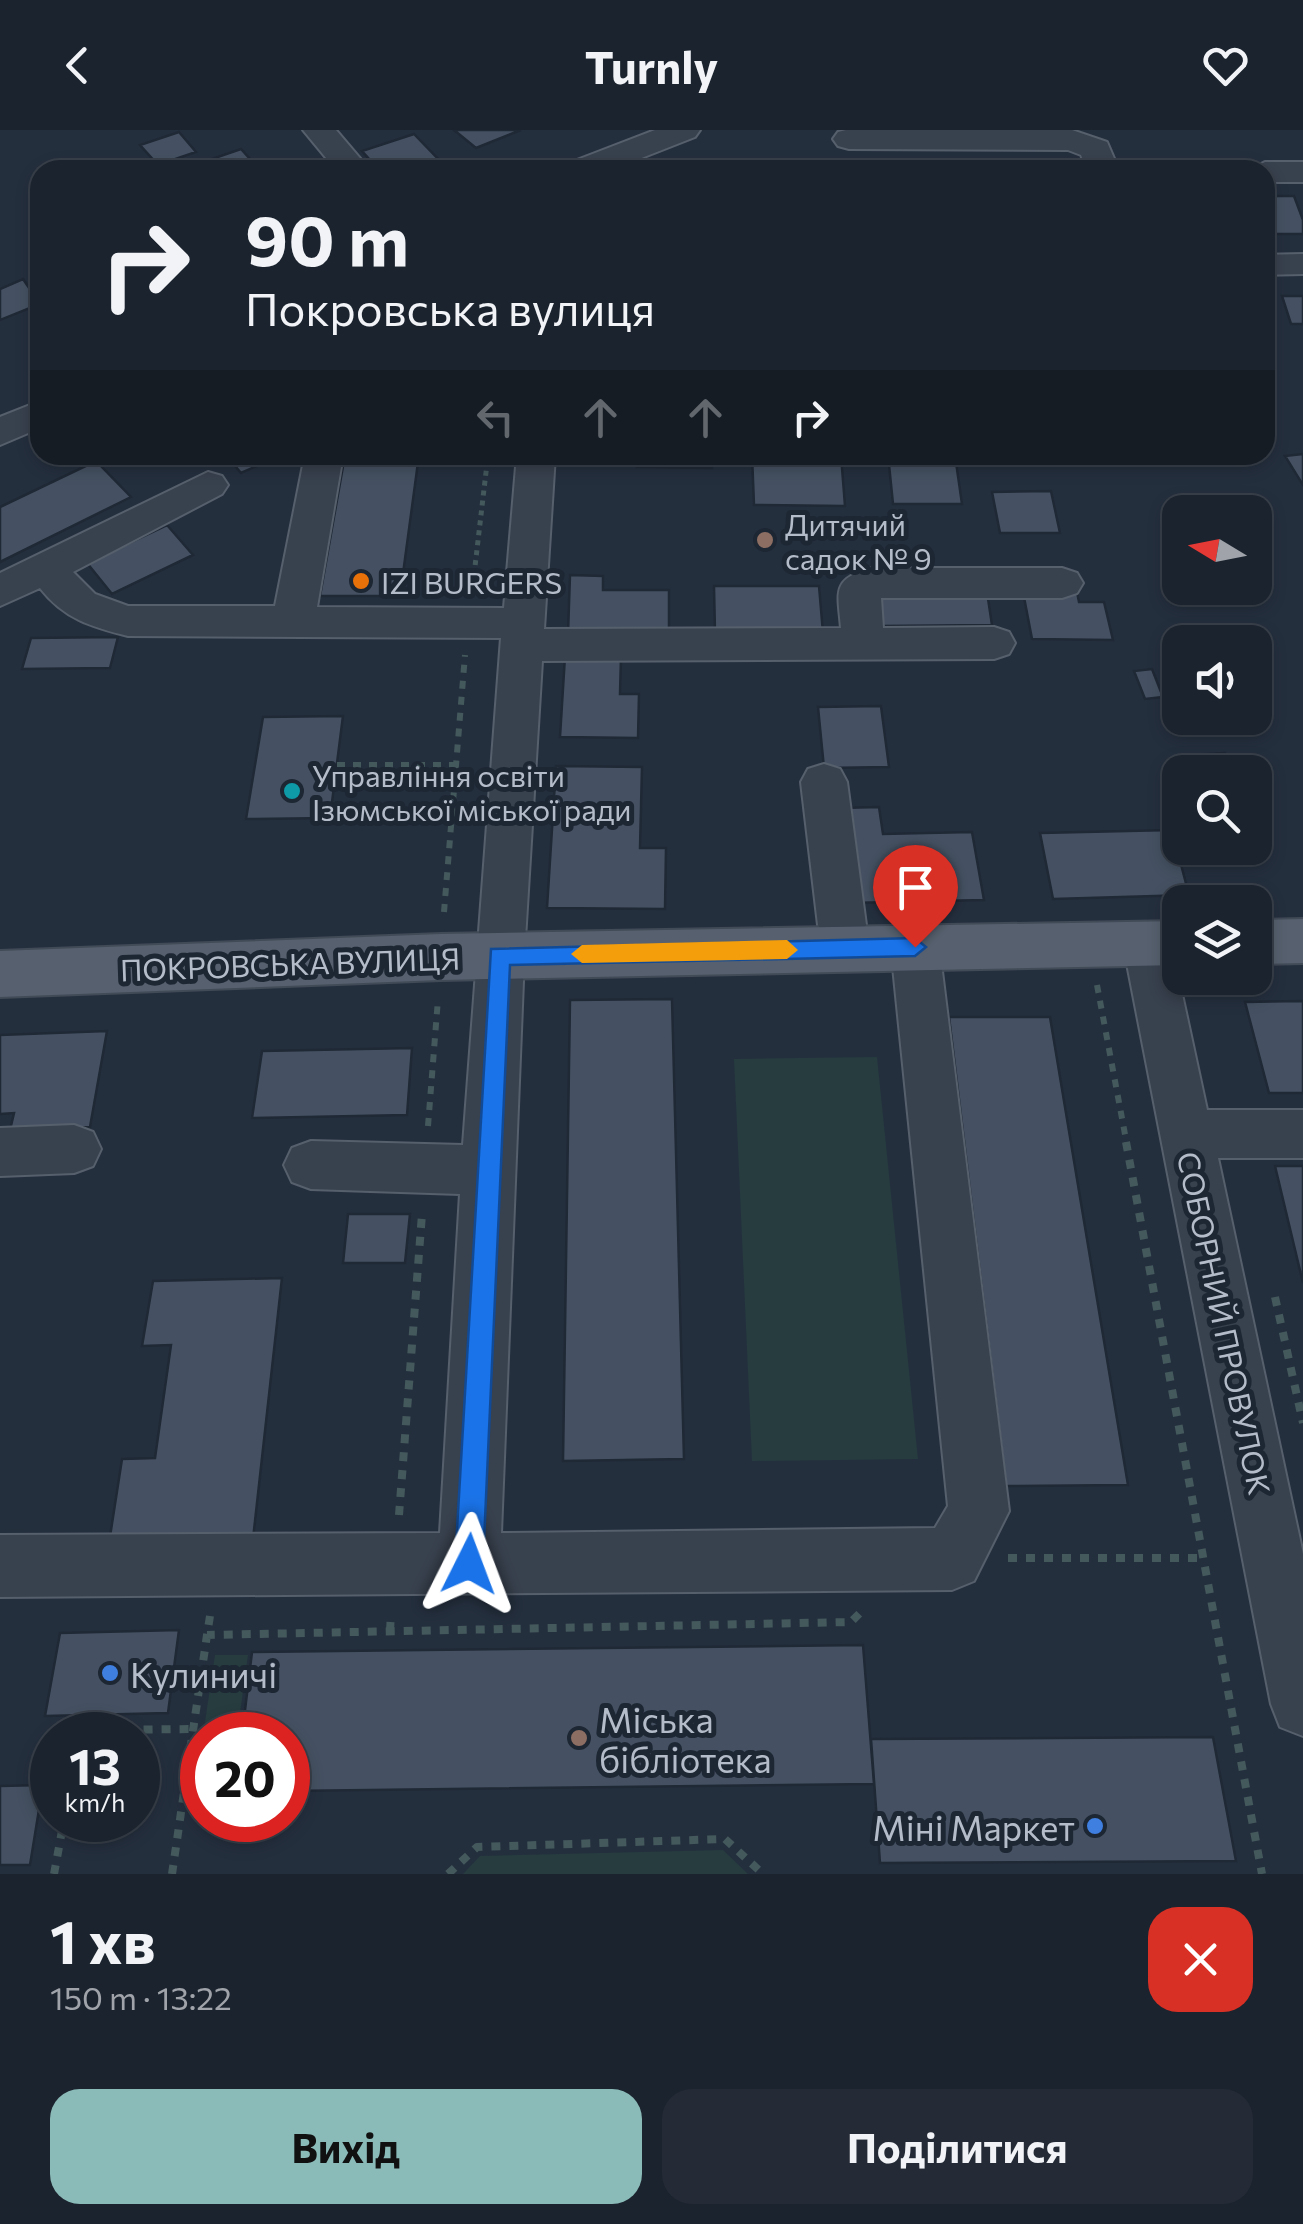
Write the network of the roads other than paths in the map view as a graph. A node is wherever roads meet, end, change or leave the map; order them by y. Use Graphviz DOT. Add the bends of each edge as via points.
graph roads {
  1 [pos="319,130"];
  2 [pos="684,130"];
  3 [pos="1075,135"];
  4 [pos="850,146"];
  5 [pos="345,160"];
  6 [pos="608,160"];
  7 [pos="1099,160"];
  8 [pos="1275,172"];
  9 [pos="1303,172"];
  10 [pos="1303,264"];
  11 [pos="1275,265"];
  12 [pos="30,418"];
  13 [pos="0,432"];
  14 [pos="322,465"];
  15 [pos="535,465"];
  16 [pos="208,485"];
  17 [pos="47,567"];
  18 [pos="1062,584"];
  19 [pos="0,591"];
  20 [pos="292,623"];
  21 [pos="524,634"];
  22 [pos="994,643"];
  23 [pos="863,644"];
  24 [pos="824,782"];
  25 [pos="842,925"];
  26 [pos="1303,941"];
  27 [pos="1272,942"];
  28 [pos="1162,943"];
  29 [pos="915,947"];
  30 [pos="499,956"];
  31 [pos="0,974"];
  32 [pos="1170,995"];
  33 [pos="1186,1134"];
  34 [pos="1303,1134"];
  35 [pos="74,1150"];
  36 [pos="0,1152"];
  37 [pos="311,1166"];
  38 [pos="487,1170"];
  39 [pos="1284,1522"];
  40 [pos="469,1564"];
  41 [pos="0,1566"];
  42 [pos="1303,1704"];
  1 -- 5 [label="street"];
  2 -- 6 [label="street"];
  3 -- 4 [label="street"];
  3 -- 7 [label="street" via="1095,148"];
  8 -- 9 [label="street"];
  10 -- 11 [label="street"];
  12 -- 13 [label="street"];
  14 -- 20 [label="street"];
  15 -- 21 [label="street"];
  16 -- 17 [label="street"];
  17 -- 19 [label="street"];
  17 -- 20 [label="street" via="84,610 128,621"];
  18 -- 23 [label="street" via="870,583 857,597"];
  20 -- 21 [label="street" via="468,623"];
  21 -- 23 [label="street"];
  21 -- 30 [label="street"];
  22 -- 23 [label="street"];
  24 -- 25 [label="street"];
  26 -- 27 [label="main road"];
  28 -- 29 [label="main road, ПОКРОВСЬКА ВУЛИЦЯ"];
  29 -- 30 [label="main road, ПОКРОВСЬКА ВУЛИЦЯ"];
  29 -- 40 [label="street" via="979,1511 952,1559"];
  30 -- 31 [label="main road, ПОКРОВСЬКА ВУЛИЦЯ"];
  30 -- 38 [label="street"];
  32 -- 33 [label="street, СОБОРНИЙ ПРОВУЛОК"];
  33 -- 34 [label="street"];
  33 -- 39 [label="street, СОБОРНИЙ ПРОВУЛОК"];
  35 -- 36 [label="street"];
  37 -- 38 [label="street"];
  38 -- 40 [label="street"];
  39 -- 42 [label="street, СОБОРНИЙ ПРОВУЛОК"];
  40 -- 41 [label="street"];
}
